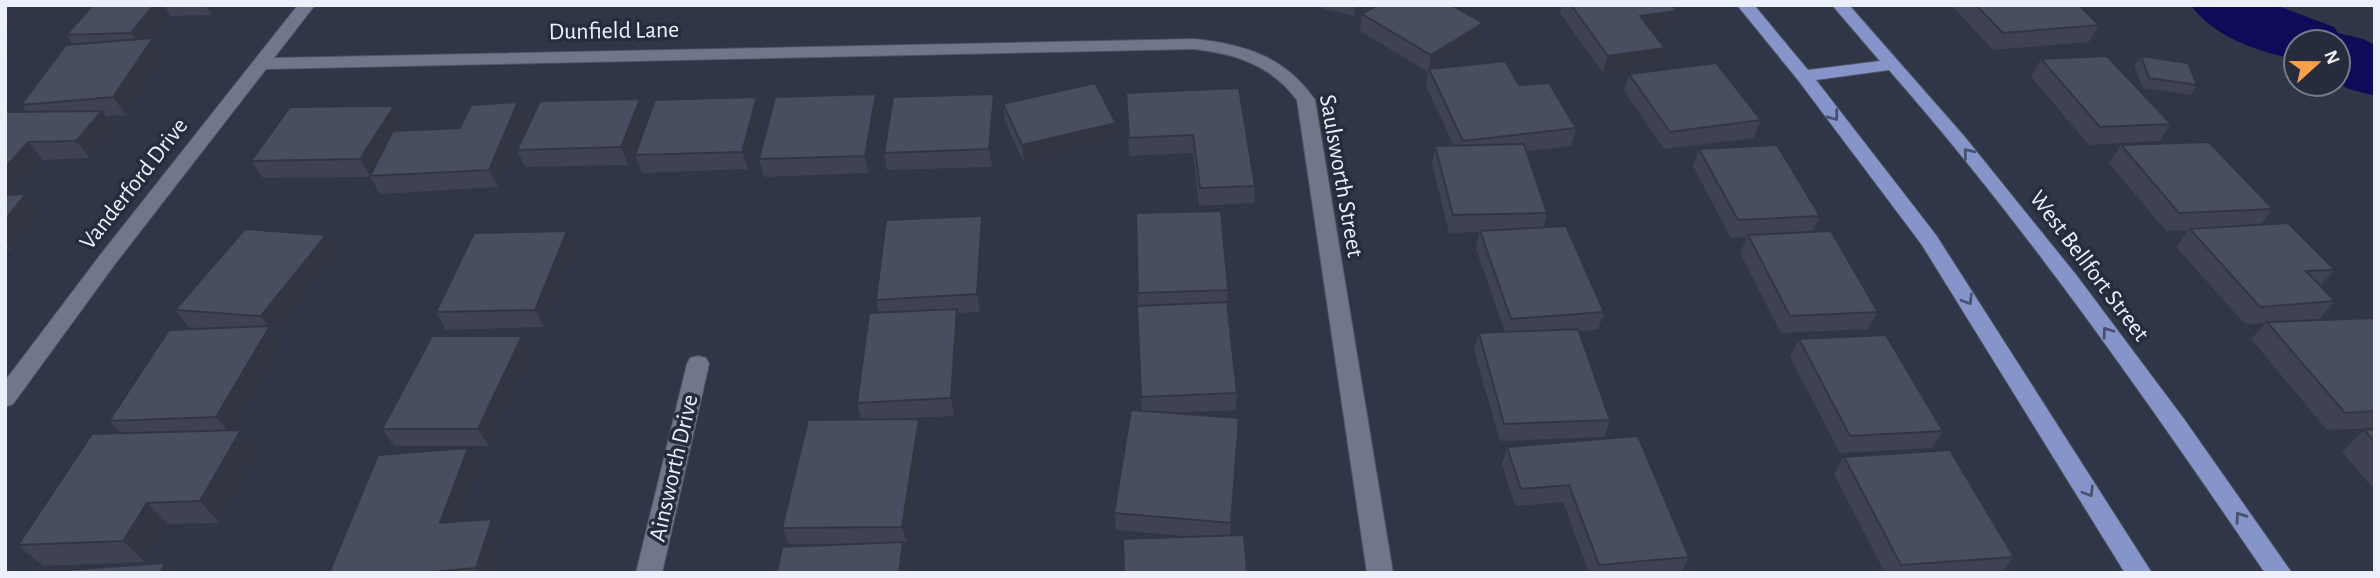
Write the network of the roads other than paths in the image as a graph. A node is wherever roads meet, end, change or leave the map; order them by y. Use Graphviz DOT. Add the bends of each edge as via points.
graph roads {
  1 [pos="307,5"];
  2 [pos="1745,5"];
  3 [pos="1840,5"];
  4 [pos="966,49"];
  5 [pos="263,64"];
  6 [pos="1894,64"];
  7 [pos="1804,76"];
  8 [pos="698,364"];
  9 [pos="5,398"];
  10 [pos="649,573"];
  11 [pos="1380,573"];
  12 [pos="2139,573"];
  13 [pos="2279,573"];
  1 -- 5 [label="street, Vanderford Drive"];
  2 -- 7 [label="main road"];
  3 -- 6 [label="main road, West Bellfort Street"];
  4 -- 5 [label="street, Dunfield Lane"];
  4 -- 11 [label="street, Saulsworth Street" via="1219,46 1264,60 1296,84 1306,100"];
  5 -- 9 [label="street, Vanderford Drive"];
  6 -- 7 [label="main road"];
  13 -- 6 [label="main road, West Bellfort Street, one-way" via="2031,230"];
  7 -- 12 [label="main road, one-way" via="1929,240"];
  8 -- 10 [label="street, Ainsworth Drive"];
}
